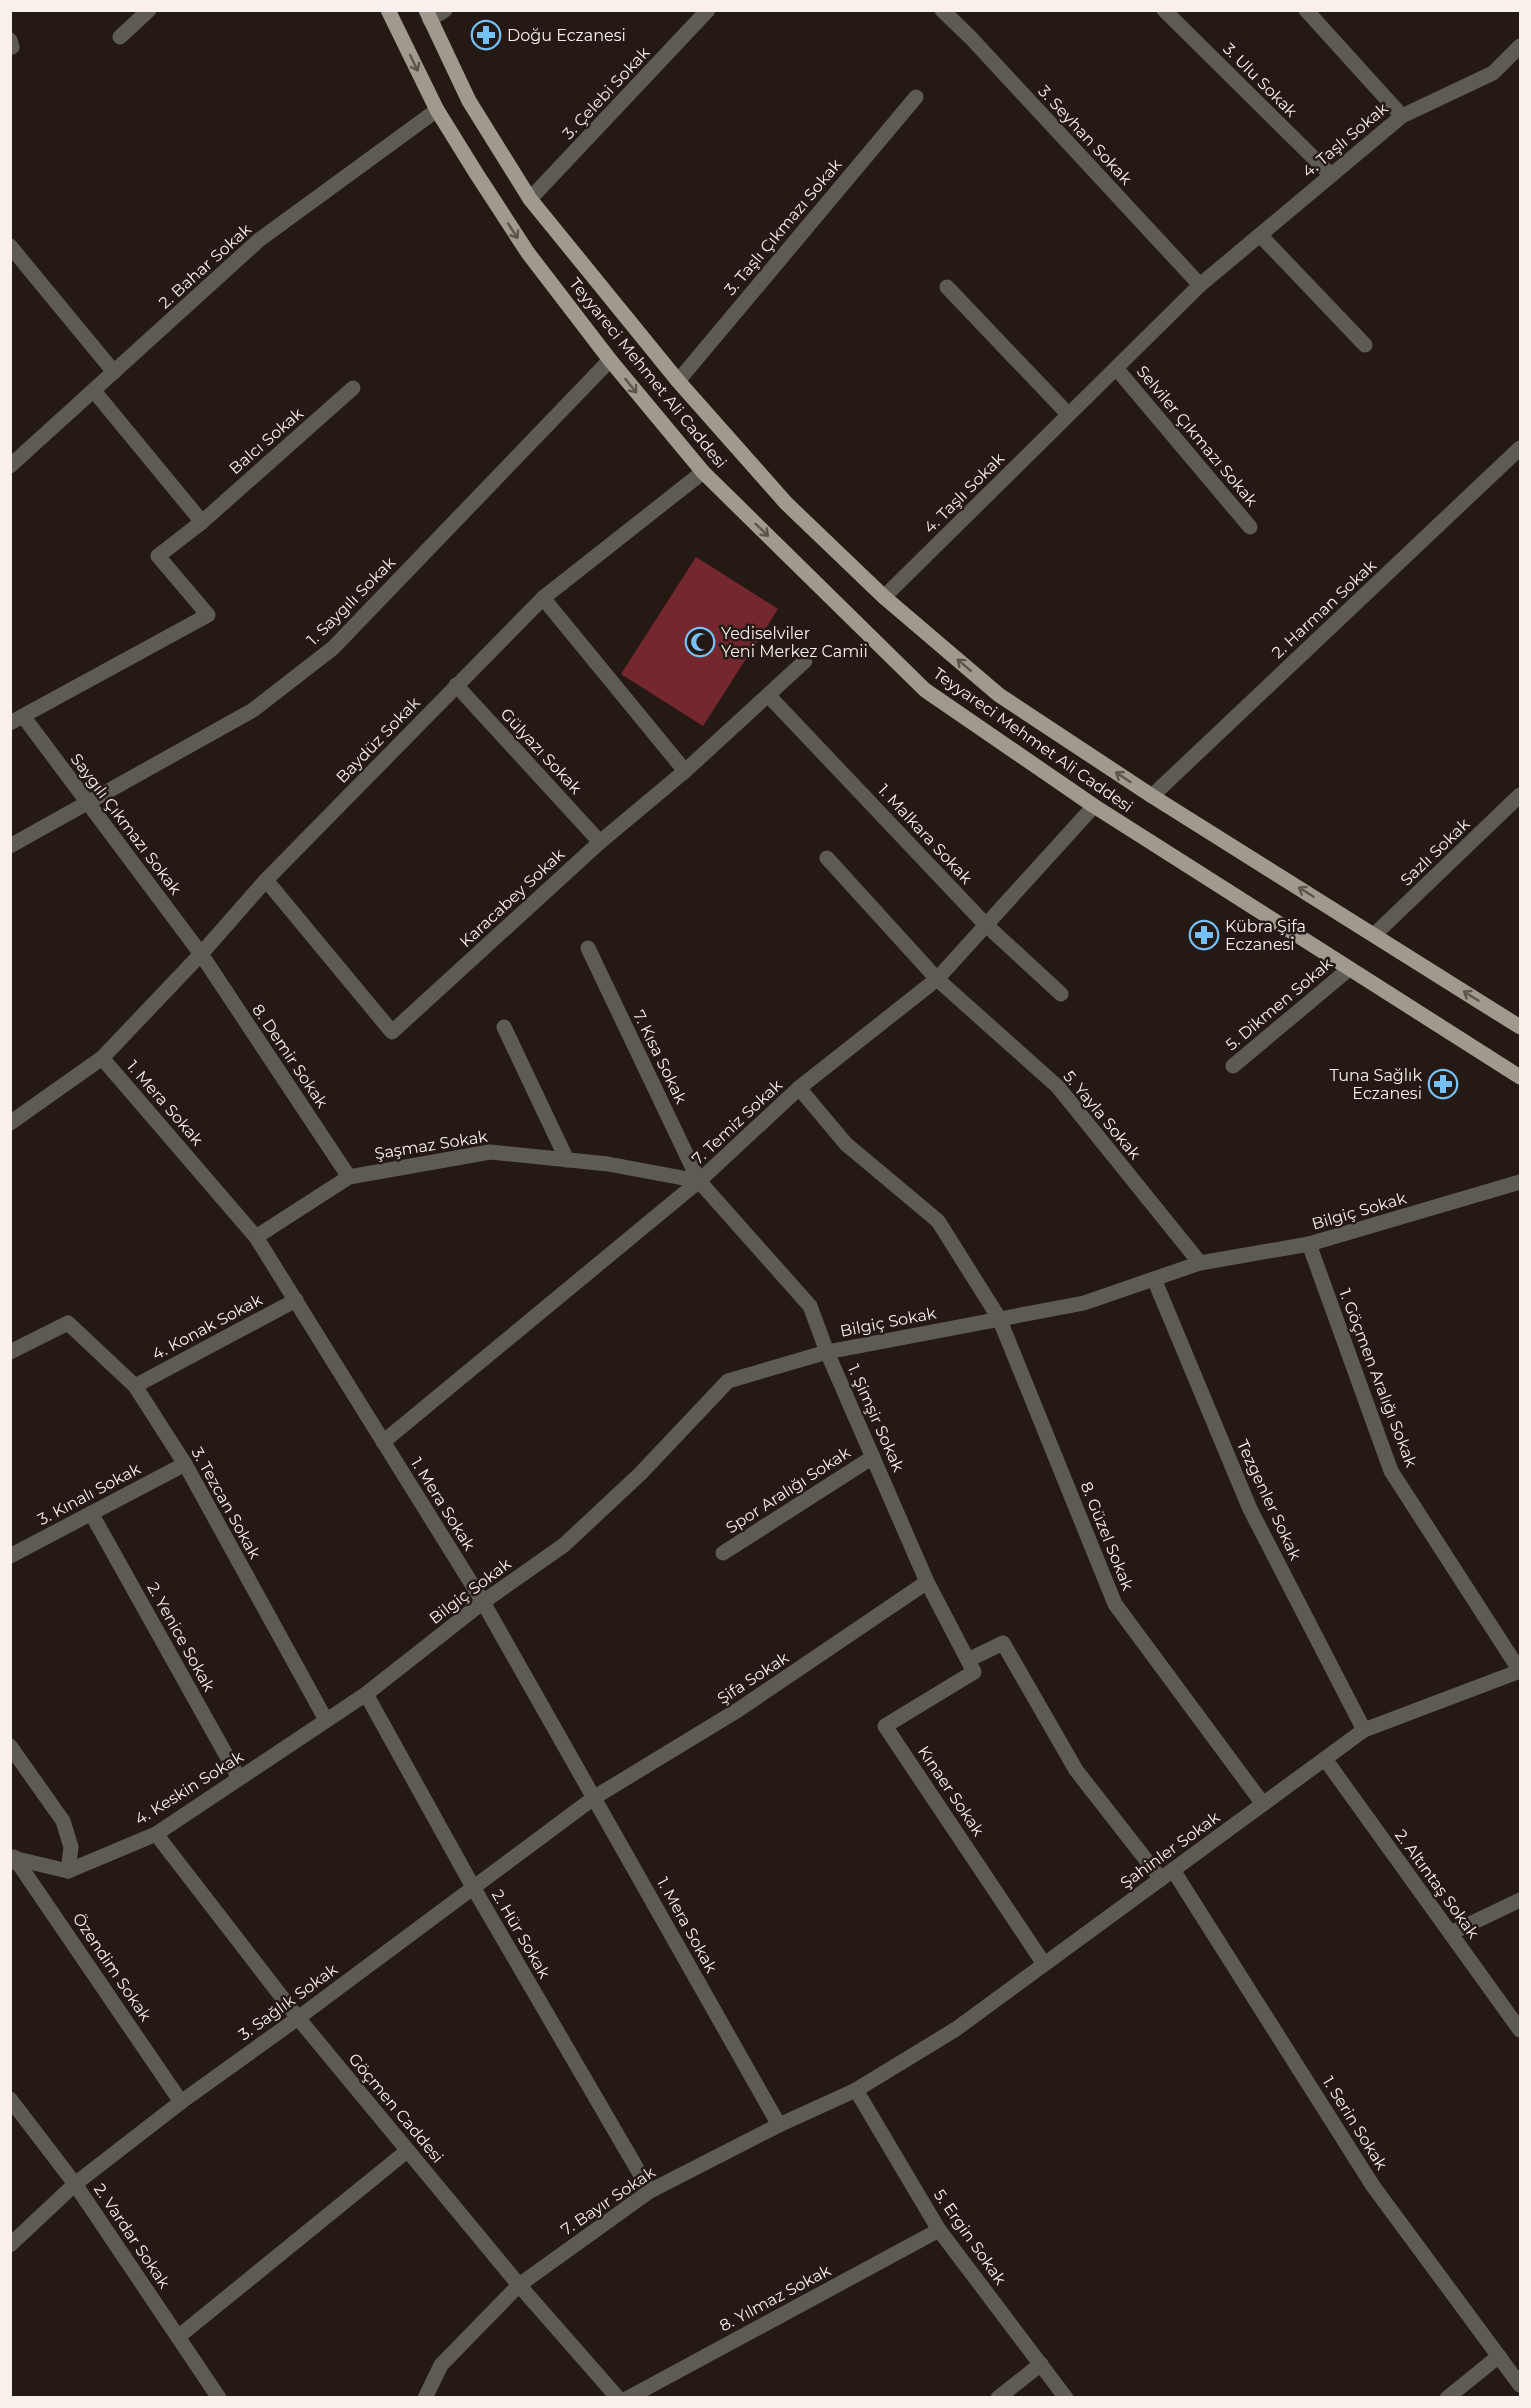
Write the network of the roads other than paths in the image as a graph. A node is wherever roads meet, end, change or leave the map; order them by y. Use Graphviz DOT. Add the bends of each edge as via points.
graph roads {
  1 [pos="149,10"];
  2 [pos="388,10"];
  3 [pos="445,10"];
  4 [pos="708,10"];
  5 [pos="942,10"];
  6 [pos="1164,10"];
  7 [pos="1306,10"];
  8 [pos="428,15"];
  9 [pos="120,37"];
  10 [pos="1521,46"];
  11 [pos="916,97"];
  12 [pos="437,110"];
  13 [pos="1402,116"];
  14 [pos="1331,175"];
  15 [pos="530,199"];
  16 [pos="1260,235"];
  17 [pos="10,246"];
  18 [pos="1200,285"];
  19 [pos="947,287"];
  20 [pos="1365,345"];
  21 [pos="610,360"];
  22 [pos="1116,368"];
  23 [pos="114,372"];
  24 [pos="678,381"];
  25 [pos="353,388"];
  26 [pos="94,391"];
  27 [pos="1068,414"];
  28 [pos="1521,448"];
  29 [pos="10,466"];
  30 [pos="703,472"];
  31 [pos="202,522"];
  32 [pos="1250,527"];
  33 [pos="158,556"];
  34 [pos="884,597"];
  35 [pos="543,598"];
  36 [pos="806,661"];
  37 [pos="456,685"];
  38 [pos="768,695"];
  39 [pos="17,719"];
  40 [pos="685,771"];
  41 [pos="1521,795"];
  42 [pos="1152,796"];
  43 [pos="88,802"];
  44 [pos="1094,806"];
  45 [pos="600,842"];
  46 [pos="10,846"];
  47 [pos="827,858"];
  48 [pos="266,880"];
  49 [pos="985,924"];
  50 [pos="1374,935"];
  51 [pos="588,948"];
  52 [pos="201,954"];
  53 [pos="1349,969"];
  54 [pos="937,979"];
  55 [pos="1061,994"];
  56 [pos="504,1027"];
  57 [pos="1521,1027"];
  58 [pos="102,1058"];
  59 [pos="1233,1066"];
  60 [pos="1521,1077"];
  61 [pos="799,1088"];
  62 [pos="10,1123"];
  63 [pos="567,1160"];
  64 [pos="349,1177"];
  65 [pos="699,1181"];
  66 [pos="1521,1182"];
  67 [pos="256,1237"];
  68 [pos="1309,1244"];
  69 [pos="1200,1263"];
  70 [pos="1155,1279"];
  71 [pos="296,1300"];
  72 [pos="999,1318"];
  73 [pos="10,1352"];
  74 [pos="827,1352"];
  75 [pos="135,1386"];
  76 [pos="383,1442"];
  77 [pos="873,1457"];
  78 [pos="185,1464"];
  79 [pos="91,1513"];
  80 [pos="723,1553"];
  81 [pos="10,1556"];
  82 [pos="927,1582"];
  83 [pos="483,1602"];
  84 [pos="971,1666"];
  85 [pos="1520,1671"];
  86 [pos="366,1694"];
  87 [pos="326,1720"];
  88 [pos="1364,1730"];
  89 [pos="10,1746"];
  90 [pos="1325,1759"];
  91 [pos="239,1778"];
  92 [pos="595,1797"];
  93 [pos="1263,1804"];
  94 [pos="156,1834"];
  95 [pos="12,1859"];
  96 [pos="68,1871"];
  97 [pos="1167,1875"];
  98 [pos="473,1887"];
  99 [pos="1521,1900"];
  100 [pos="1451,1934"];
  101 [pos="1044,1964"];
  102 [pos="298,2018"];
  103 [pos="1521,2030"];
  104 [pos="856,2090"];
  105 [pos="10,2099"];
  106 [pos="181,2102"];
  107 [pos="779,2125"];
  108 [pos="407,2151"];
  109 [pos="75,2184"];
  110 [pos="650,2191"];
  111 [pos="939,2229"];
  112 [pos="10,2245"];
  113 [pos="519,2285"];
  114 [pos="178,2337"];
  115 [pos="1499,2356"];
  116 [pos="1041,2364"];
  117 [pos="1521,2385"];
  118 [pos="219,2397"];
  119 [pos="425,2397"];
  120 [pos="618,2397"];
  121 [pos="628,2397"];
  122 [pos="998,2397"];
  123 [pos="1066,2397"];
  124 [pos="1447,2397"];
  1 -- 9 [label="street"];
  2 -- 12 [label="main road, Teyyareci Mehmet Ali Caddesi, one-way"];
  3 -- 8 [label="street"];
  4 -- 15 [label="street, 3. Çelebi Sokak"];
  5 -- 18 [label="street, 3. Seyhan Sokak"];
  6 -- 14 [label="street, 3. Ulu Sokak"];
  7 -- 13 [label="street"];
  8 -- 15 [label="main road, Teyyareci Mehmet Ali Caddesi" via="469,100"];
  10 -- 13 [label="street, 4. Taşlı Sokak" via="1493,74"];
  11 -- 24 [label="street, 3. Taşlı Çıkmazı Sokak"];
  12 -- 21 [label="main road, Teyyareci Mehmet Ali Caddesi, one-way" via="528,253"];
  12 -- 23 [label="street, 2. Bahar Sokak" via="260,240"];
  13 -- 14 [label="street, 4. Taşlı Sokak"];
  14 -- 16 [label="street, 4. Taşlı Sokak"];
  15 -- 24 [label="main road, Teyyareci Mehmet Ali Caddesi"];
  16 -- 18 [label="street, 4. Taşlı Sokak"];
  16 -- 20 [label="street"];
  17 -- 23 [label="street"];
  18 -- 22 [label="street, 4. Taşlı Sokak"];
  19 -- 27 [label="street"];
  21 -- 30 [label="main road, Teyyareci Mehmet Ali Caddesi, one-way"];
  21 -- 43 [label="street, 1. Saygılı Sokak" via="333,648 253,710"];
  22 -- 27 [label="street, 4. Taşlı Sokak"];
  22 -- 32 [label="street, Selviler Çıkmazı Sokak"];
  23 -- 26 [label="street, 2. Bahar Sokak"];
  24 -- 34 [label="main road, Teyyareci Mehmet Ali Caddesi" via="786,502"];
  25 -- 31 [label="street, Balcı Sokak"];
  26 -- 29 [label="street, 2. Bahar Sokak"];
  26 -- 31 [label="street"];
  27 -- 34 [label="street, 4. Taşlı Sokak"];
  28 -- 42 [label="street, 2. Harman Sokak"];
  30 -- 35 [label="street, Baydüz Sokak"];
  30 -- 44 [label="main road, Teyyareci Mehmet Ali Caddesi, one-way" via="925,690"];
  31 -- 33 [label="street, Balcı Sokak"];
  33 -- 39 [label="street, Saygılı Çıkmazı Sokak" via="208,615"];
  42 -- 34 [label="main road, Teyyareci Mehmet Ali Caddesi, one-way" via="999,695"];
  35 -- 37 [label="street, Baydüz Sokak"];
  35 -- 40 [label="street"];
  36 -- 38 [label="street, Karacabey Sokak"];
  37 -- 45 [label="street, Gülyazı Sokak"];
  37 -- 48 [label="street, Baydüz Sokak"];
  38 -- 40 [label="street, Karacabey Sokak"];
  38 -- 49 [label="street, 1. Malkara Sokak"];
  39 -- 43 [label="street, Saygılı Çıkmazı Sokak"];
  40 -- 45 [label="street, Karacabey Sokak"];
  41 -- 50 [label="street, Sazlı Sokak"];
  50 -- 42 [label="main road, Teyyareci Mehmet Ali Caddesi, one-way"];
  43 -- 46 [label="street, 1. Saygılı Sokak"];
  43 -- 52 [label="street, Saygılı Çıkmazı Sokak"];
  44 -- 49 [label="street, 7. Temiz Sokak"];
  44 -- 53 [label="main road, Teyyareci Mehmet Ali Caddesi"];
  45 -- 48 [label="street, Karacabey Sokak" via="392,1032"];
  47 -- 54 [label="street, 5. Yayla Sokak"];
  48 -- 52 [label="street, Baydüz Sokak"];
  49 -- 54 [label="street, 7. Temiz Sokak"];
  49 -- 55 [label="street, 1. Malkara Sokak"];
  57 -- 50 [label="main road, Teyyareci Mehmet Ali Caddesi, one-way"];
  51 -- 65 [label="street, 7. Kısa Sokak"];
  52 -- 58 [label="street, Baydüz Sokak"];
  52 -- 64 [label="street, 8. Demir Sokak"];
  53 -- 59 [label="street, 5. Dikmen Sokak"];
  53 -- 60 [label="main road, Teyyareci Mehmet Ali Caddesi"];
  54 -- 61 [label="street, 7. Temiz Sokak"];
  54 -- 69 [label="street, 5. Yayla Sokak" via="1058,1087"];
  56 -- 63 [label="street"];
  58 -- 62 [label="street, Baydüz Sokak"];
  58 -- 67 [label="street, 1. Mera Sokak"];
  61 -- 65 [label="street, 7. Temiz Sokak"];
  61 -- 72 [label="street, 8. Güzel Sokak" via="846,1144 938,1221"];
  63 -- 64 [label="street, Şaşmaz Sokak" via="490,1152"];
  63 -- 65 [label="street, Şaşmaz Sokak"];
  64 -- 67 [label="street, Şaşmaz Sokak"];
  65 -- 74 [label="street, 1. Şimşir Sokak" via="810,1306"];
  65 -- 76 [label="street, 7. Temiz Sokak"];
  66 -- 68 [label="street, Bilgiç Sokak"];
  67 -- 71 [label="street, 1. Mera Sokak"];
  68 -- 69 [label="street, Bilgiç Sokak"];
  68 -- 85 [label="street, 1. Göçmen Aralığı Sokak" via="1392,1471"];
  69 -- 70 [label="street, Bilgiç Sokak"];
  70 -- 72 [label="street, Bilgiç Sokak" via="1084,1303"];
  70 -- 88 [label="street, Tezgenler Sokak" via="1250,1509"];
  71 -- 75 [label="street, 4. Konak Sokak"];
  71 -- 76 [label="street, 1. Mera Sokak"];
  72 -- 74 [label="street, Bilgiç Sokak"];
  72 -- 93 [label="street, 8. Güzel Sokak" via="1115,1604"];
  73 -- 75 [label="street, 3. Tezcan Sokak" via="68,1323"];
  74 -- 77 [label="street, 1. Şimşir Sokak"];
  74 -- 83 [label="street, Bilgiç Sokak" via="728,1381 640,1474 564,1545"];
  75 -- 78 [label="street, 3. Tezcan Sokak"];
  76 -- 83 [label="street, 1. Mera Sokak"];
  77 -- 80 [label="street, Spor Aralığı Sokak"];
  77 -- 82 [label="street, 1. Şimşir Sokak"];
  78 -- 79 [label="street, 3. Kınalı Sokak"];
  78 -- 87 [label="street, 3. Tezcan Sokak"];
  79 -- 81 [label="street, 3. Kınalı Sokak"];
  79 -- 91 [label="street, 2. Yenice Sokak"];
  82 -- 84 [label="street, 1. Şimşir Sokak"];
  82 -- 92 [label="street, Şifa Sokak" via="738,1710"];
  83 -- 86 [label="street, Bilgiç Sokak"];
  83 -- 92 [label="street, 1. Mera Sokak"];
  84 -- 97 [label="street" via="1003,1643 1076,1770"];
  84 -- 101 [label="street, Kınaer Sokak" via="885,1726"];
  85 -- 88 [label="street, Şahinler Sokak"];
  86 -- 87 [label="street, 4. Keskin Sokak"];
  86 -- 98 [label="street, 2. Hür Sokak"];
  87 -- 91 [label="street, 4. Keskin Sokak"];
  88 -- 90 [label="street, Şahinler Sokak"];
  89 -- 96 [label="street" via="63,1821 71,1847"];
  90 -- 93 [label="street, Şahinler Sokak"];
  90 -- 100 [label="street, 2. Altıntaş Sokak"];
  91 -- 94 [label="street, 4. Keskin Sokak"];
  92 -- 98 [label="street, 3. Sağlık Sokak"];
  92 -- 107 [label="street, 1. Mera Sokak"];
  93 -- 97 [label="street, Şahinler Sokak"];
  94 -- 96 [label="street, 4. Keskin Sokak"];
  94 -- 102 [label="street, Göçmen Caddesi"];
  95 -- 96 [label="street"];
  95 -- 106 [label="street, Özendim Sokak"];
  97 -- 101 [label="street, Şahinler Sokak"];
  97 -- 115 [label="street, 1. Serin Sokak" via="1373,2186"];
  98 -- 102 [label="street, 3. Sağlık Sokak"];
  98 -- 110 [label="street, 2. Hür Sokak"];
  99 -- 100 [label="street"];
  100 -- 103 [label="street, 2. Altıntaş Sokak"];
  101 -- 104 [label="street, Şahinler Sokak" via="956,2029"];
  102 -- 106 [label="street, 3. Sağlık Sokak"];
  102 -- 108 [label="street, Göçmen Caddesi"];
  104 -- 107 [label="street, 7. Bayır Sokak"];
  104 -- 111 [label="street, 5. Ergin Sokak"];
  105 -- 109 [label="street, 2. Vardar Sokak"];
  106 -- 109 [label="street, 3. Sağlık Sokak"];
  107 -- 110 [label="street, 7. Bayır Sokak"];
  108 -- 113 [label="street, Göçmen Caddesi"];
  108 -- 114 [label="street"];
  109 -- 112 [label="street, 3. Sağlık Sokak"];
  109 -- 114 [label="street, 2. Vardar Sokak"];
  110 -- 113 [label="street, 7. Bayır Sokak"];
  111 -- 116 [label="street, 5. Ergin Sokak"];
  111 -- 121 [label="street, 8. Yılmaz Sokak"];
  113 -- 119 [label="street, 7. Bayır Sokak" via="441,2365"];
  113 -- 120 [label="street, Göçmen Caddesi"];
  114 -- 118 [label="street, 2. Vardar Sokak"];
  115 -- 117 [label="street, 1. Serin Sokak"];
  115 -- 124 [label="street"];
  116 -- 122 [label="street"];
  116 -- 123 [label="street, 5. Ergin Sokak"];
}
